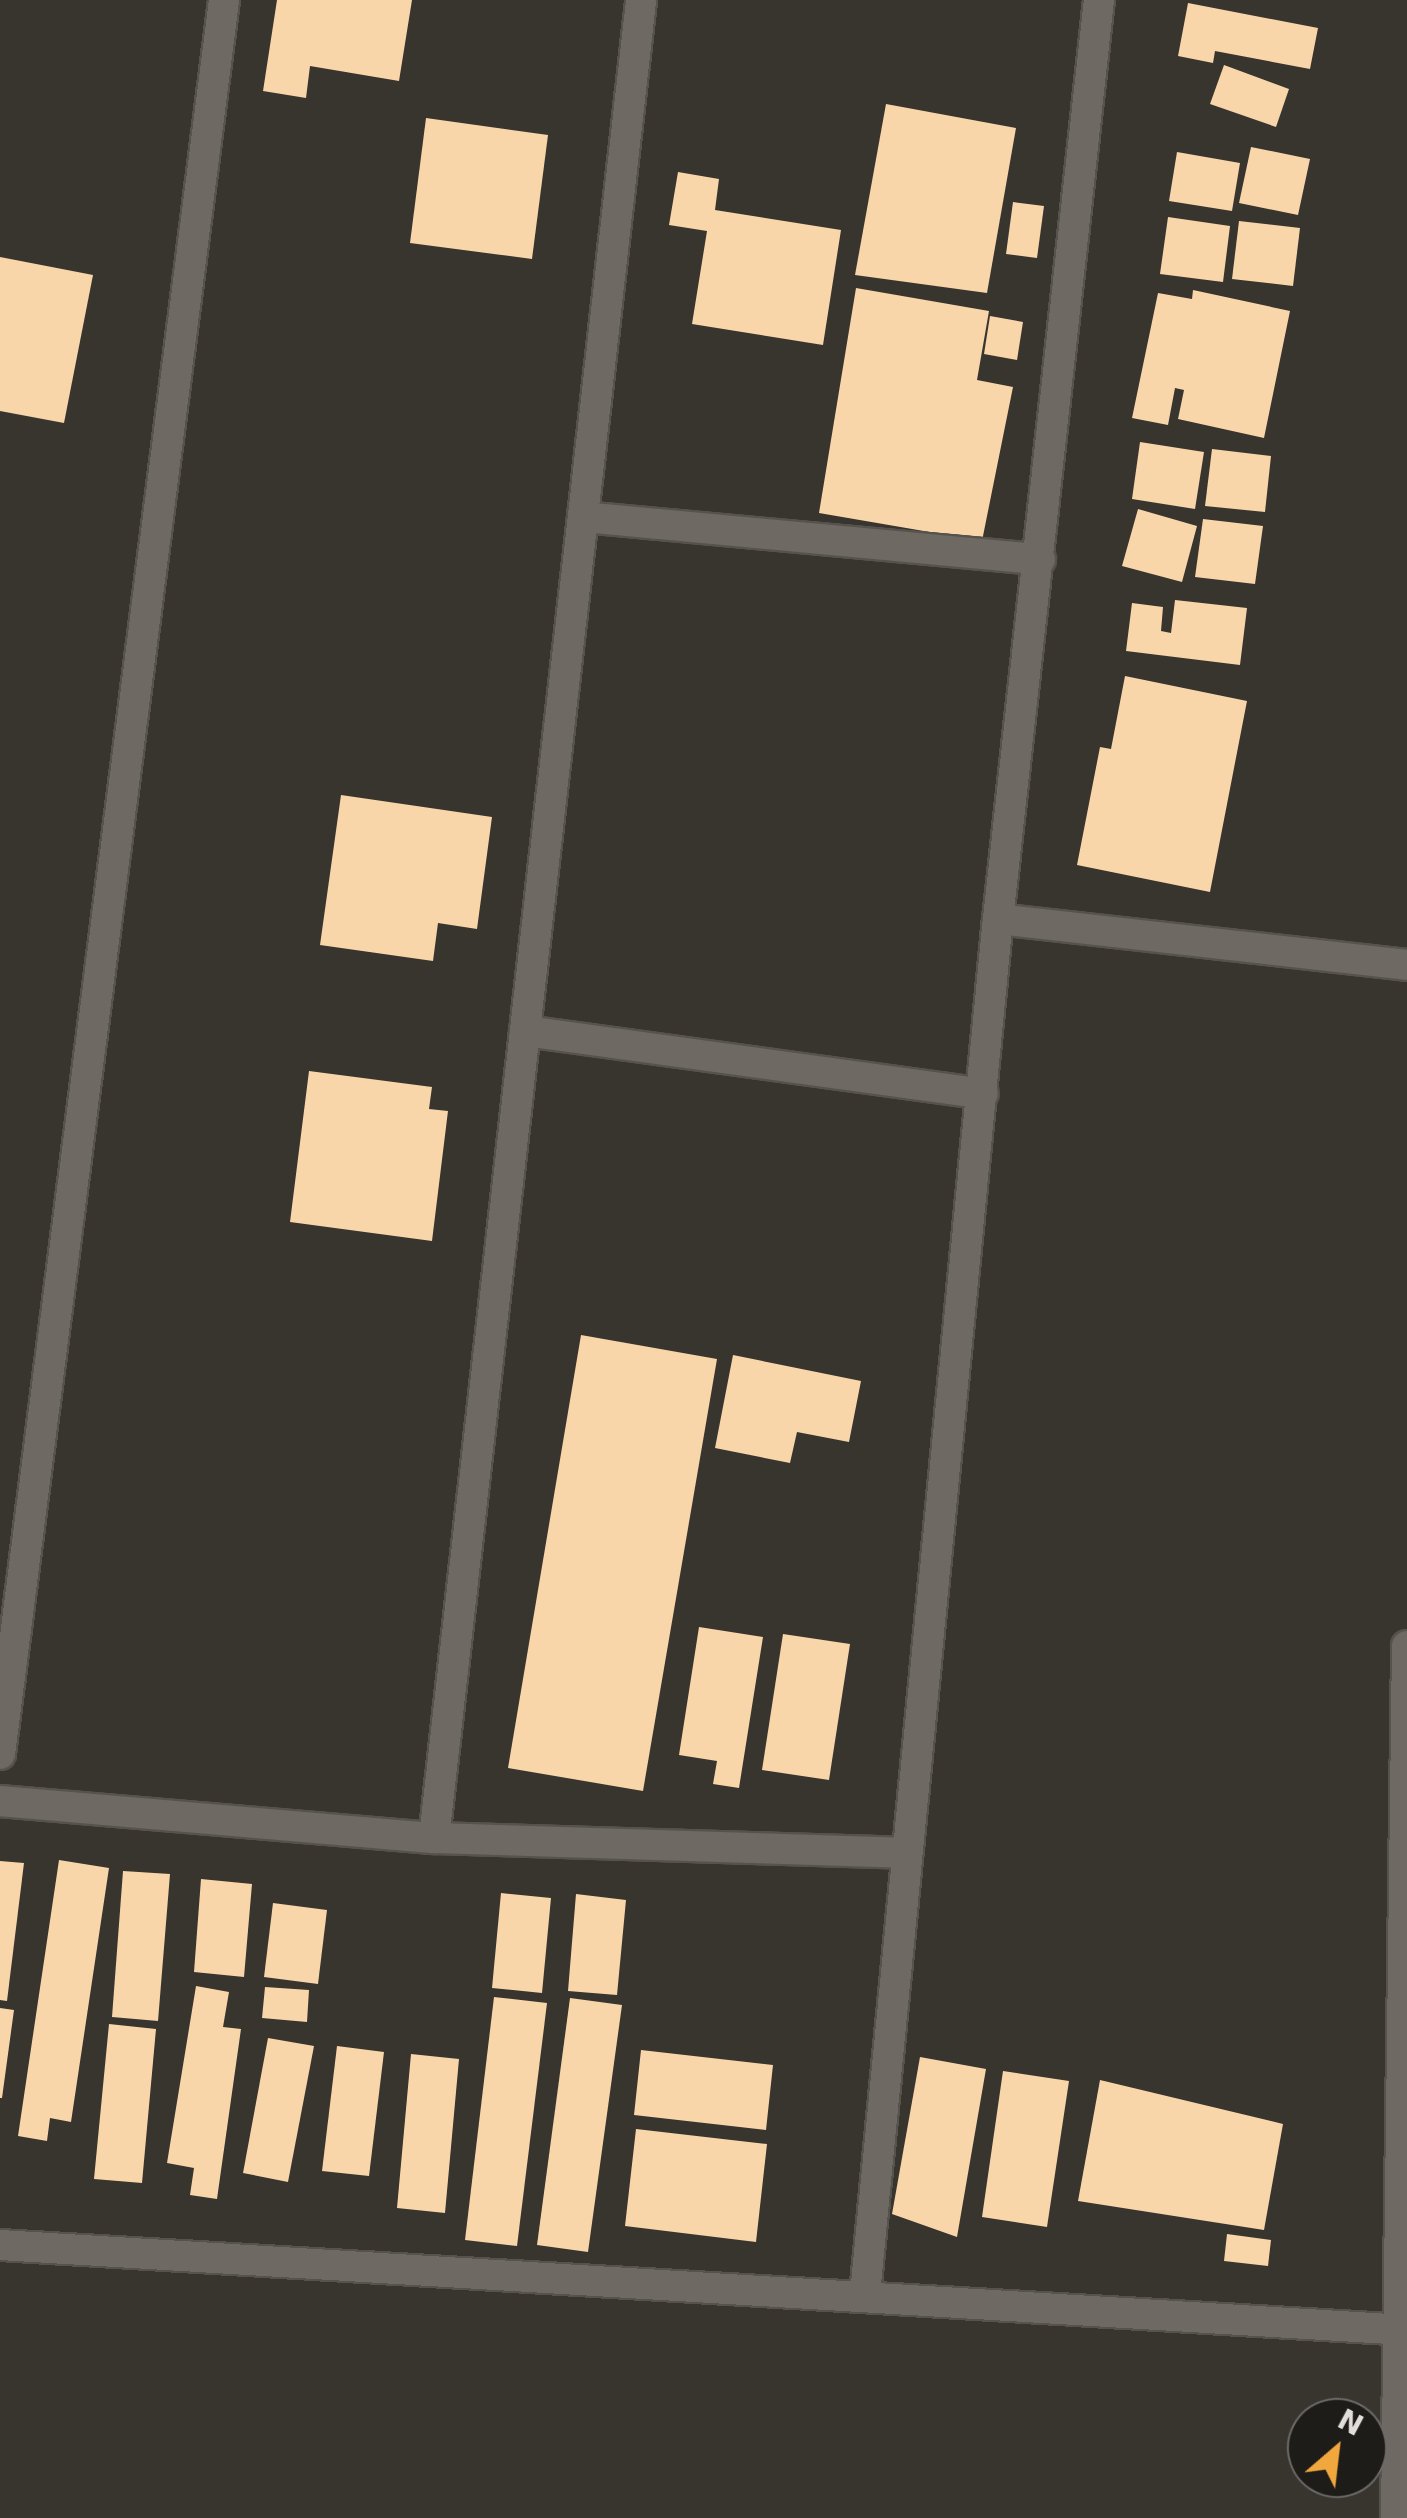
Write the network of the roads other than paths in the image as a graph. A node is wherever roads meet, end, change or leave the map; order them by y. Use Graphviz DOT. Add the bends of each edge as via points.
graph roads {
  1 [pos="224,0"];
  2 [pos="641,0"];
  3 [pos="1098,0"];
  4 [pos="582,517"];
  5 [pos="1040,559"];
  6 [pos="998,918"];
  7 [pos="1407,965"];
  8 [pos="524,1031"];
  9 [pos="983,1094"];
  10 [pos="1407,1646"];
  11 [pos="0,1754"];
  12 [pos="0,1801"];
  13 [pos="434,1838"];
  14 [pos="903,1853"];
  15 [pos="0,2245"];
  16 [pos="865,2294"];
  17 [pos="1404,2330"];
  18 [pos="1396,2518"];
  1 -- 11 [label="street"];
  2 -- 4 [label="street"];
  3 -- 5 [label="street"];
  4 -- 5 [label="street"];
  4 -- 8 [label="street"];
  5 -- 6 [label="street"];
  6 -- 7 [label="street"];
  6 -- 9 [label="street"];
  8 -- 9 [label="street"];
  8 -- 13 [label="street"];
  9 -- 14 [label="street"];
  10 -- 17 [label="street"];
  12 -- 13 [label="street"];
  13 -- 14 [label="street"];
  14 -- 16 [label="street"];
  15 -- 16 [label="street"];
  16 -- 17 [label="street"];
  17 -- 18 [label="street"];
}
